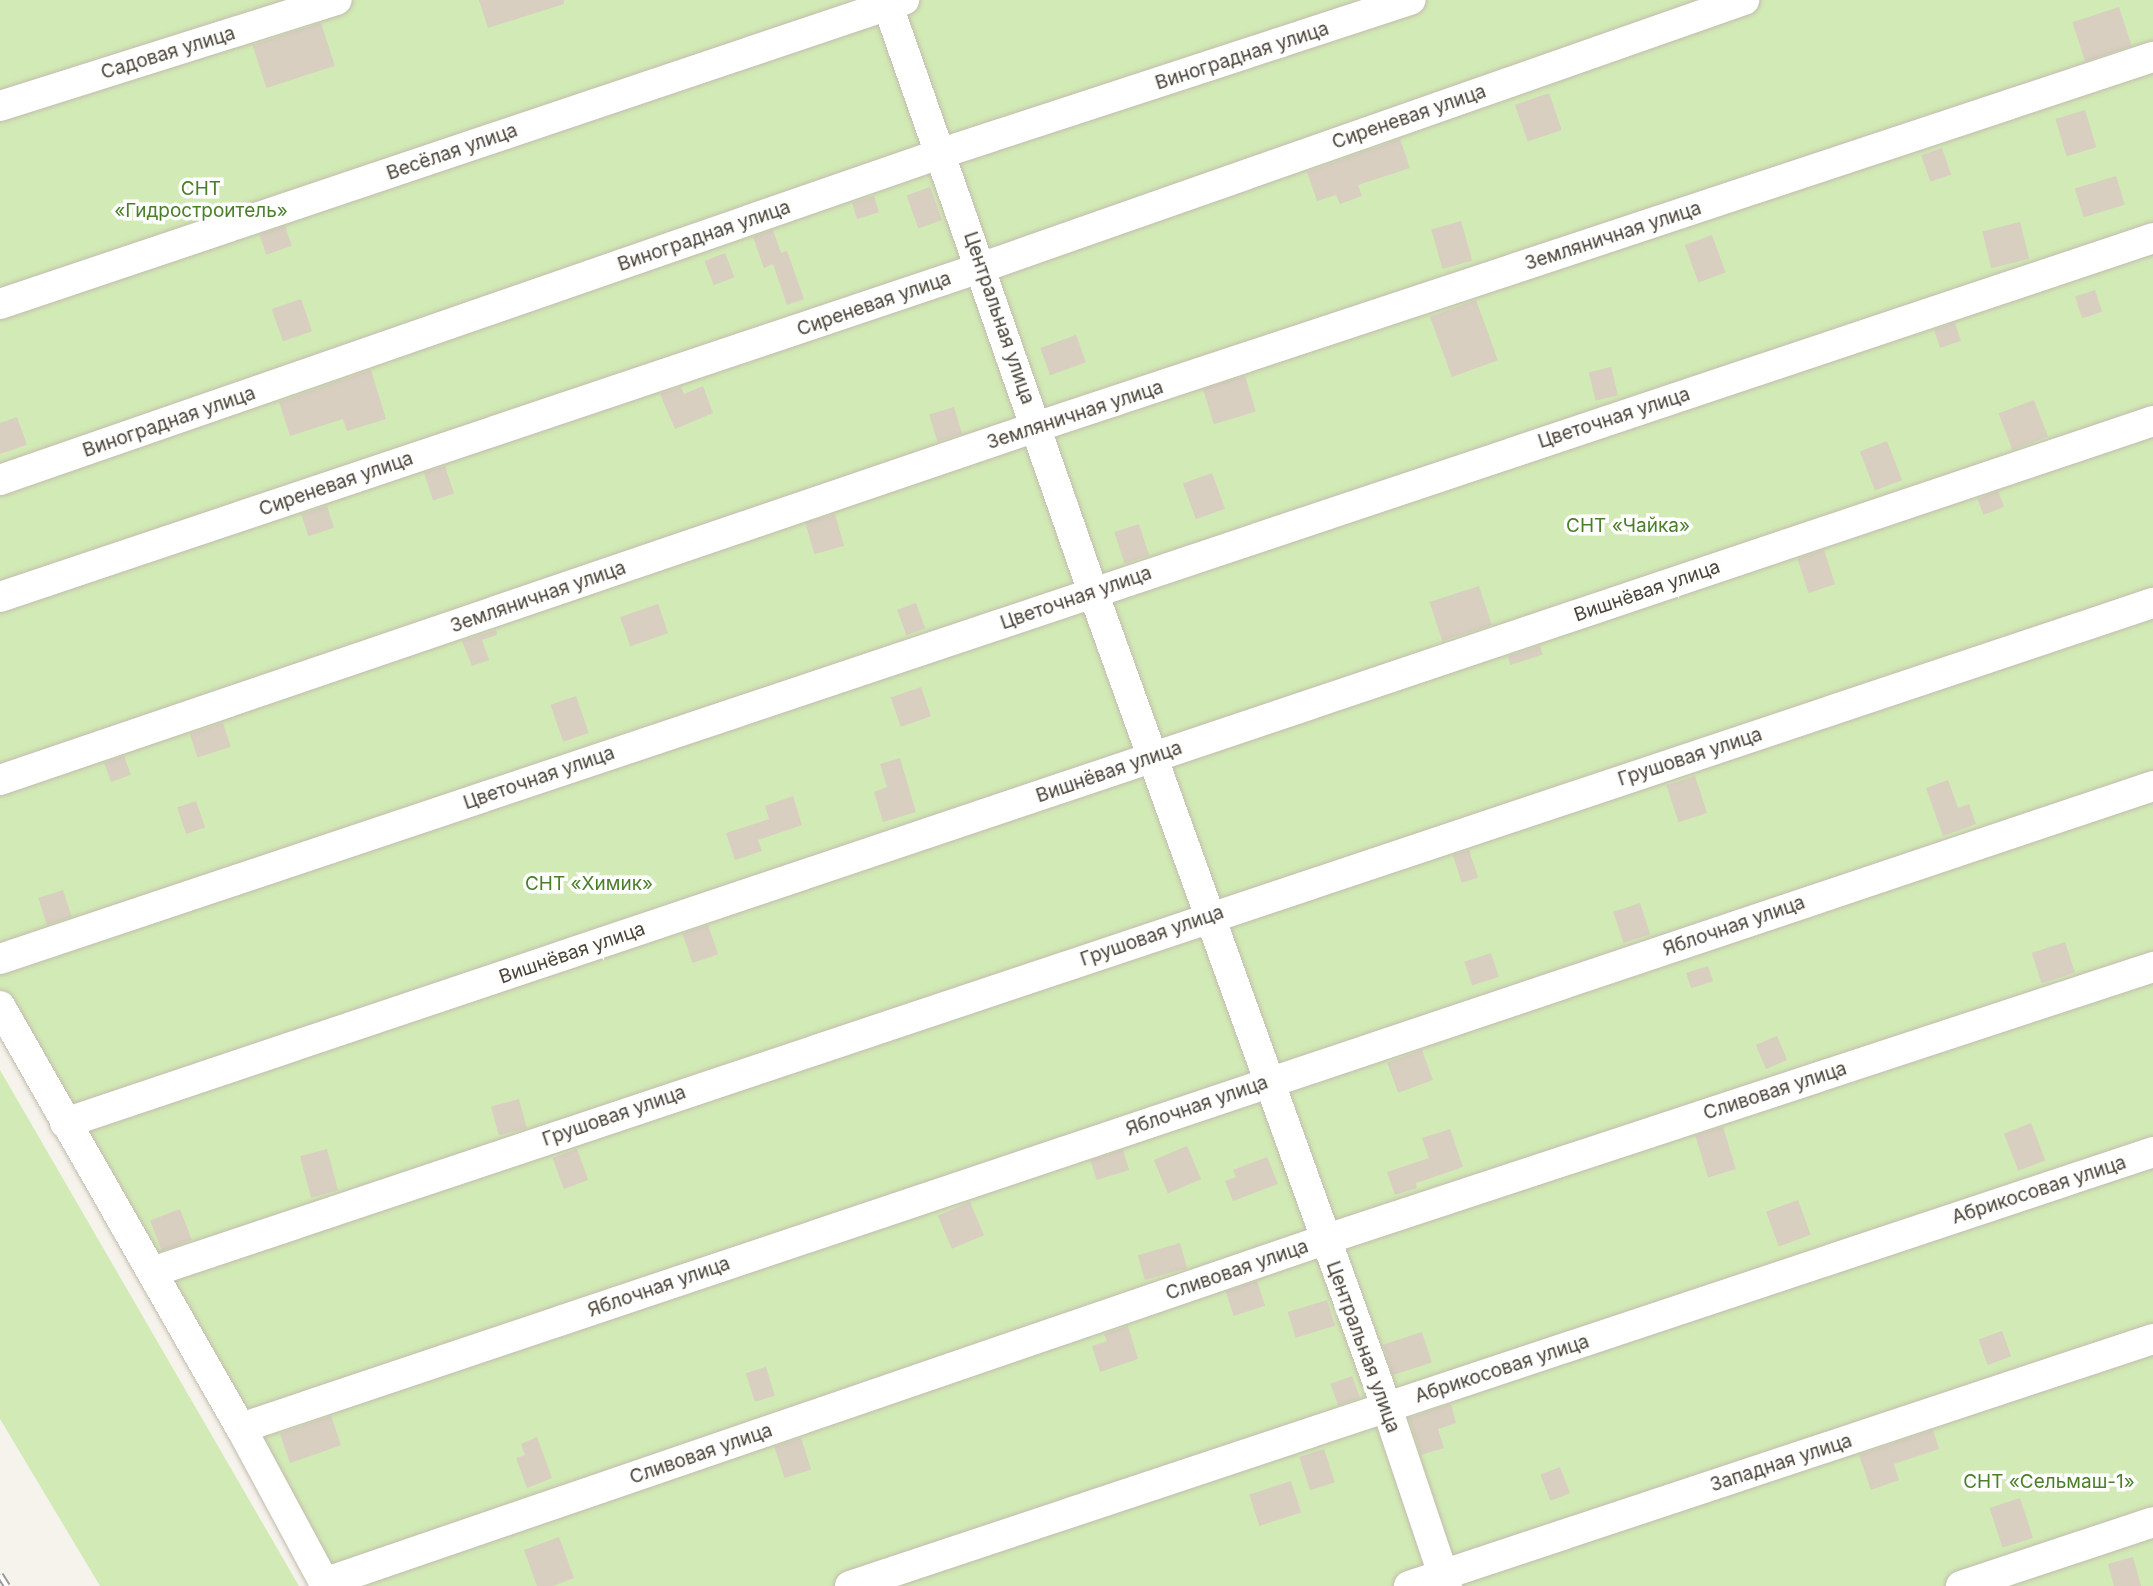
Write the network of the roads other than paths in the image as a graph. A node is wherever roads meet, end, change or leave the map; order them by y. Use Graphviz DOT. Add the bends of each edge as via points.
graph roads {
  1 [pos="337,0"];
  2 [pos="1411,0"];
  3 [pos="1744,0"];
  4 [pos="893,2"];
  5 [pos="2153,57"];
  6 [pos="0,106"];
  7 [pos="942,153"];
  8 [pos="2153,238"];
  9 [pos="980,268"];
  10 [pos="0,304"];
  11 [pos="2153,421"];
  12 [pos="1036,427"];
  13 [pos="0,480"];
  14 [pos="1093,592"];
  15 [pos="0,597"];
  16 [pos="2153,603"];
  17 [pos="1153,757"];
  18 [pos="0,780"];
  19 [pos="2153,786"];
  20 [pos="1209,917"];
  21 [pos="0,959"];
  22 [pos="2153,967"];
  23 [pos="0,1006"];
  24 [pos="1271,1081"];
  25 [pos="65,1123"];
  26 [pos="2153,1152"];
  27 [pos="1324,1240"];
  28 [pos="152,1272"];
  29 [pos="2153,1339"];
  30 [pos="1387,1408"];
  31 [pos="241,1428"];
  32 [pos="2153,1522"];
  33 [pos="1445,1580"];
  34 [pos="325,1585"];
  35 [pos="850,1586"];
  36 [pos="1409,1586"];
  37 [pos="1961,1586"];
  1 -- 6 [label="street, Садовая улица"];
  2 -- 7 [label="street, Виноградная улица"];
  3 -- 9 [label="street, Сиреневая улица"];
  4 -- 7 [label="street, Центральная улица" via="920,102"];
  4 -- 10 [label="street, Весёлая улица"];
  5 -- 12 [label="street, Земляничная улица"];
  7 -- 9 [label="street, Центральная улица"];
  7 -- 13 [label="street, Виноградная улица"];
  8 -- 14 [label="street, Цветочная улица"];
  9 -- 12 [label="street, Центральная улица"];
  9 -- 15 [label="street, Сиреневая улица"];
  11 -- 17 [label="street, Вишнёвая улица"];
  12 -- 14 [label="street, Центральная улица"];
  12 -- 18 [label="street, Земляничная улица"];
  14 -- 17 [label="street, Центральная улица"];
  14 -- 21 [label="street, Цветочная улица"];
  16 -- 20 [label="street, Грушовая улица"];
  17 -- 20 [label="street, Центральная улица"];
  17 -- 25 [label="street, Вишнёвая улица"];
  19 -- 24 [label="street, Яблочная улица"];
  20 -- 24 [label="street, Центральная улица"];
  20 -- 28 [label="street, Грушовая улица"];
  22 -- 27 [label="street, Сливовая улица"];
  23 -- 25 [label="street"];
  24 -- 27 [label="street, Центральная улица"];
  24 -- 31 [label="street, Яблочная улица"];
  25 -- 28 [label="street"];
  26 -- 30 [label="street, Абрикосовая улица"];
  27 -- 30 [label="street, Центральная улица"];
  27 -- 34 [label="street, Сливовая улица"];
  28 -- 31 [label="street"];
  29 -- 33 [label="street, Западная улица"];
  30 -- 33 [label="street, Центральная улица"];
  30 -- 35 [label="street, Абрикосовая улица"];
  31 -- 34 [label="street"];
  32 -- 37 [label="street"];
  33 -- 36 [label="street, Западная улица"];
}
